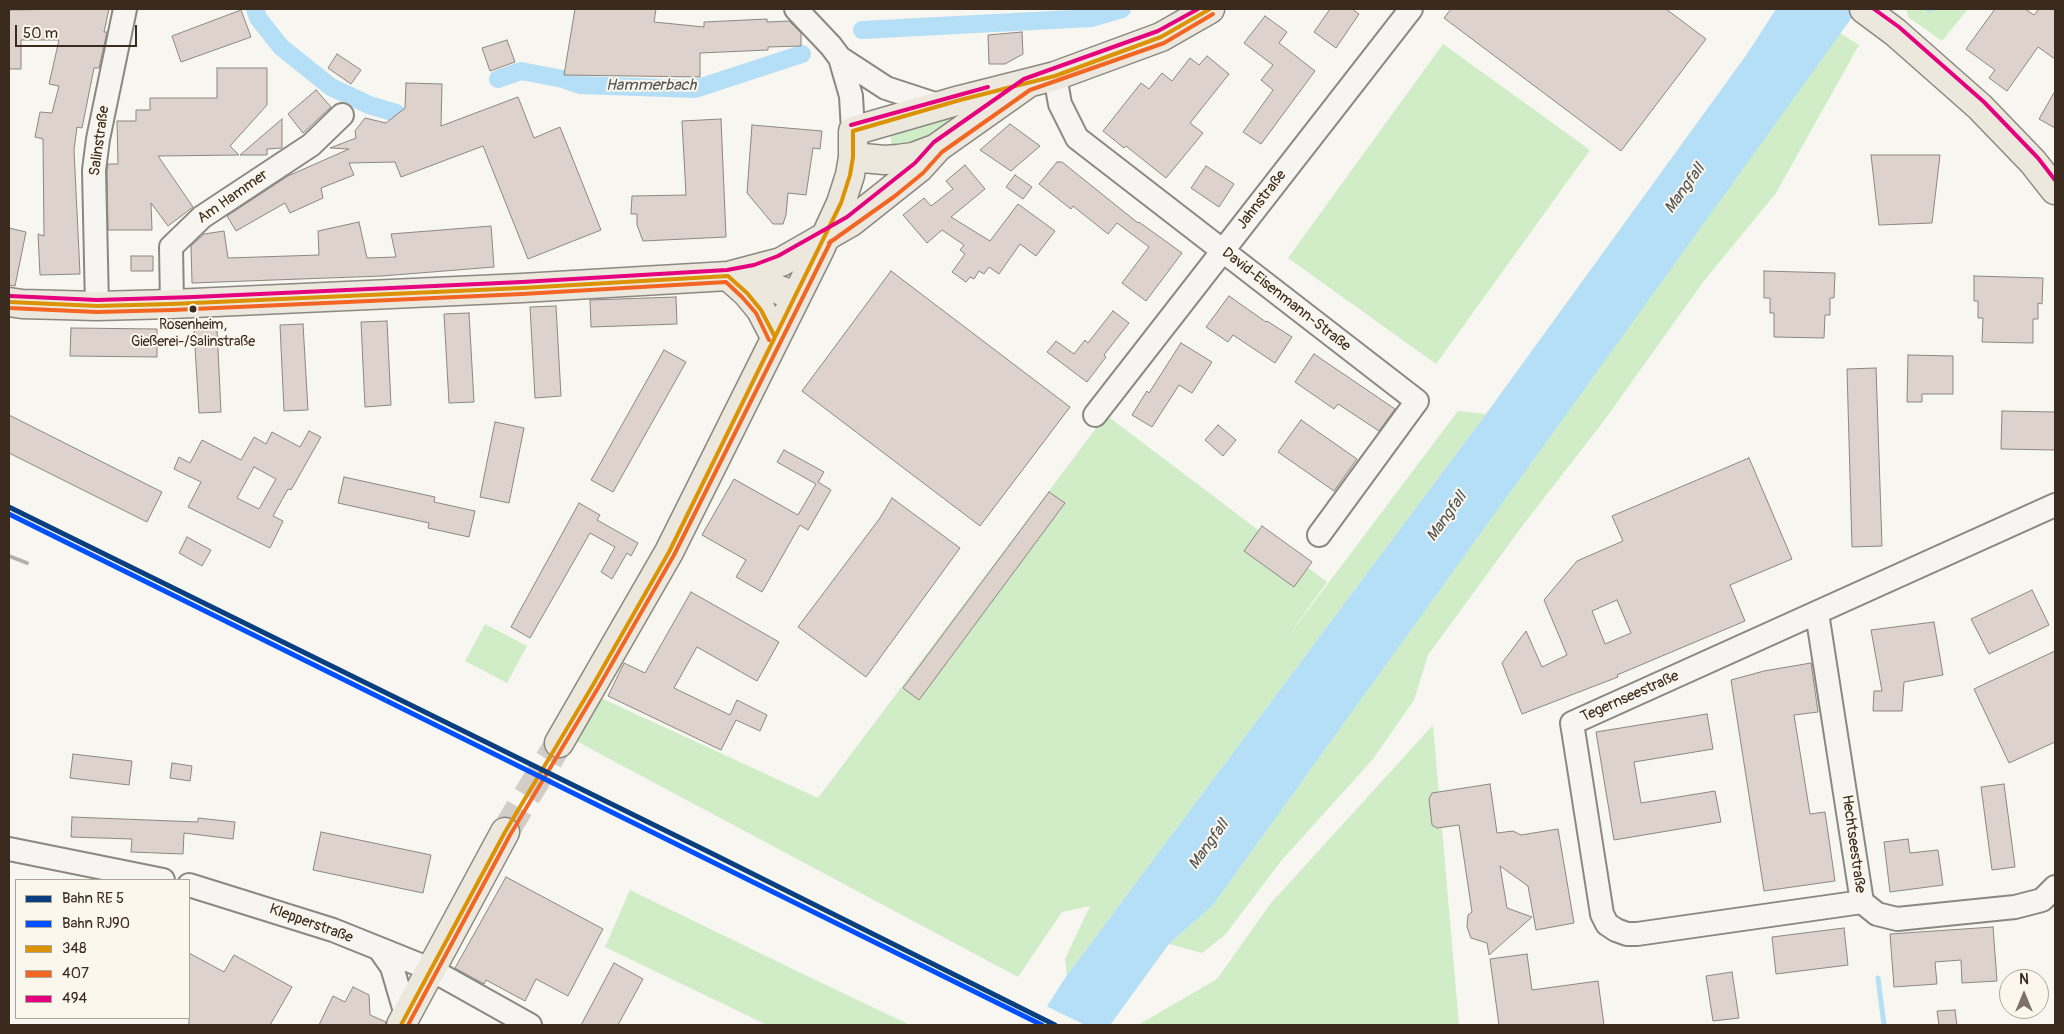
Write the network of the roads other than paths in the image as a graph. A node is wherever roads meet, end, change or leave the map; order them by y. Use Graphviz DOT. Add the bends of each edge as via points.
graph roads {
  1 [pos="125,9"];
  2 [pos="796,9"];
  3 [pos="1210,9"];
  4 [pos="1411,9"];
  5 [pos="1864,9"];
  6 [pos="840,58"];
  7 [pos="1055,76"];
  8 [pos="1027,84"];
  9 [pos="941,106"];
  10 [pos="342,115"];
  11 [pos="853,144"];
  12 [pos="938,147"];
  13 [pos="2055,190"];
  14 [pos="825,238"];
  15 [pos="1223,251"];
  16 [pos="728,276"];
  17 [pos="796,296"];
  18 [pos="9,302"];
  19 [pos="172,304"];
  20 [pos="97,306"];
  21 [pos="775,336"];
  22 [pos="1095,415"];
  23 [pos="2055,505"];
  24 [pos="1319,535"];
  25 [pos="1817,613"];
  26 [pos="559,742"];
  27 [pos="505,832"];
  28 [pos="9,849"];
  29 [pos="158,879"];
  30 [pos="190,886"];
  31 [pos="2055,887"];
  32 [pos="1862,902"];
  33 [pos="380,950"];
  34 [pos="430,970"];
  35 [pos="404,1020"];
  36 [pos="530,1025"];
  1 -- 20 [label="street, Salinstraße" via="94,170"];
  2 -- 6 [label="street"];
  3 -- 7 [label="main road" via="1161,37"];
  4 -- 15 [label="street, Jahnstraße"];
  5 -- 13 [label="main road" via="1980,107"];
  6 -- 9 [label="street" via="886,88"];
  6 -- 11 [label="street" via="851,96"];
  7 -- 8 [label="main road"];
  7 -- 15 [label="street, David-Eisenmann-Straße" via="1060,104 1077,138"];
  8 -- 9 [label="main road"];
  8 -- 12 [label="main road"];
  9 -- 11 [label="main road"];
  10 -- 19 [label="street, Am Hammer" via="311,145 202,217 171,247"];
  11 -- 12 [label="main road" via="884,160 913,157"];
  11 -- 14 [label="main road" via="850,175"];
  12 -- 14 [label="main road" via="891,191"];
  14 -- 16 [label="main road" via="781,262"];
  14 -- 17 [label="main road"];
  15 -- 22 [label="street, Jahnstraße"];
  15 -- 24 [label="street, David-Eisenmann-Straße" via="1416,401"];
  16 -- 17 [label="main road" via="754,281"];
  16 -- 19 [label="main road"];
  16 -- 21 [label="main road" via="761,310"];
  17 -- 21 [label="main road"];
  18 -- 20 [label="main road"];
  19 -- 20 [label="main road"];
  21 -- 26 [label="main road" via="669,552"];
  23 -- 25 [label="street, Tegernseestraße"];
  25 -- 32 [label="street, Hechtseestraße"];
  25 -- 32 [label="street, Tegernseestraße" via="1572,723 1594,866 1602,914 1607,924 1627,934"];
  27 -- 34 [label="main road"];
  28 -- 29 [label="street"];
  30 -- 33 [label="street, Klepperstraße" via="298,918"];
  31 -- 32 [label="street, Hechtseestraße" via="2042,900 2016,907 1897,919 1877,914"];
  33 -- 34 [label="street, Klepperstraße"];
  33 -- 35 [label="street" via="392,967"];
  34 -- 35 [label="main road"];
  34 -- 36 [label="street, Klepperstraße"];
}
